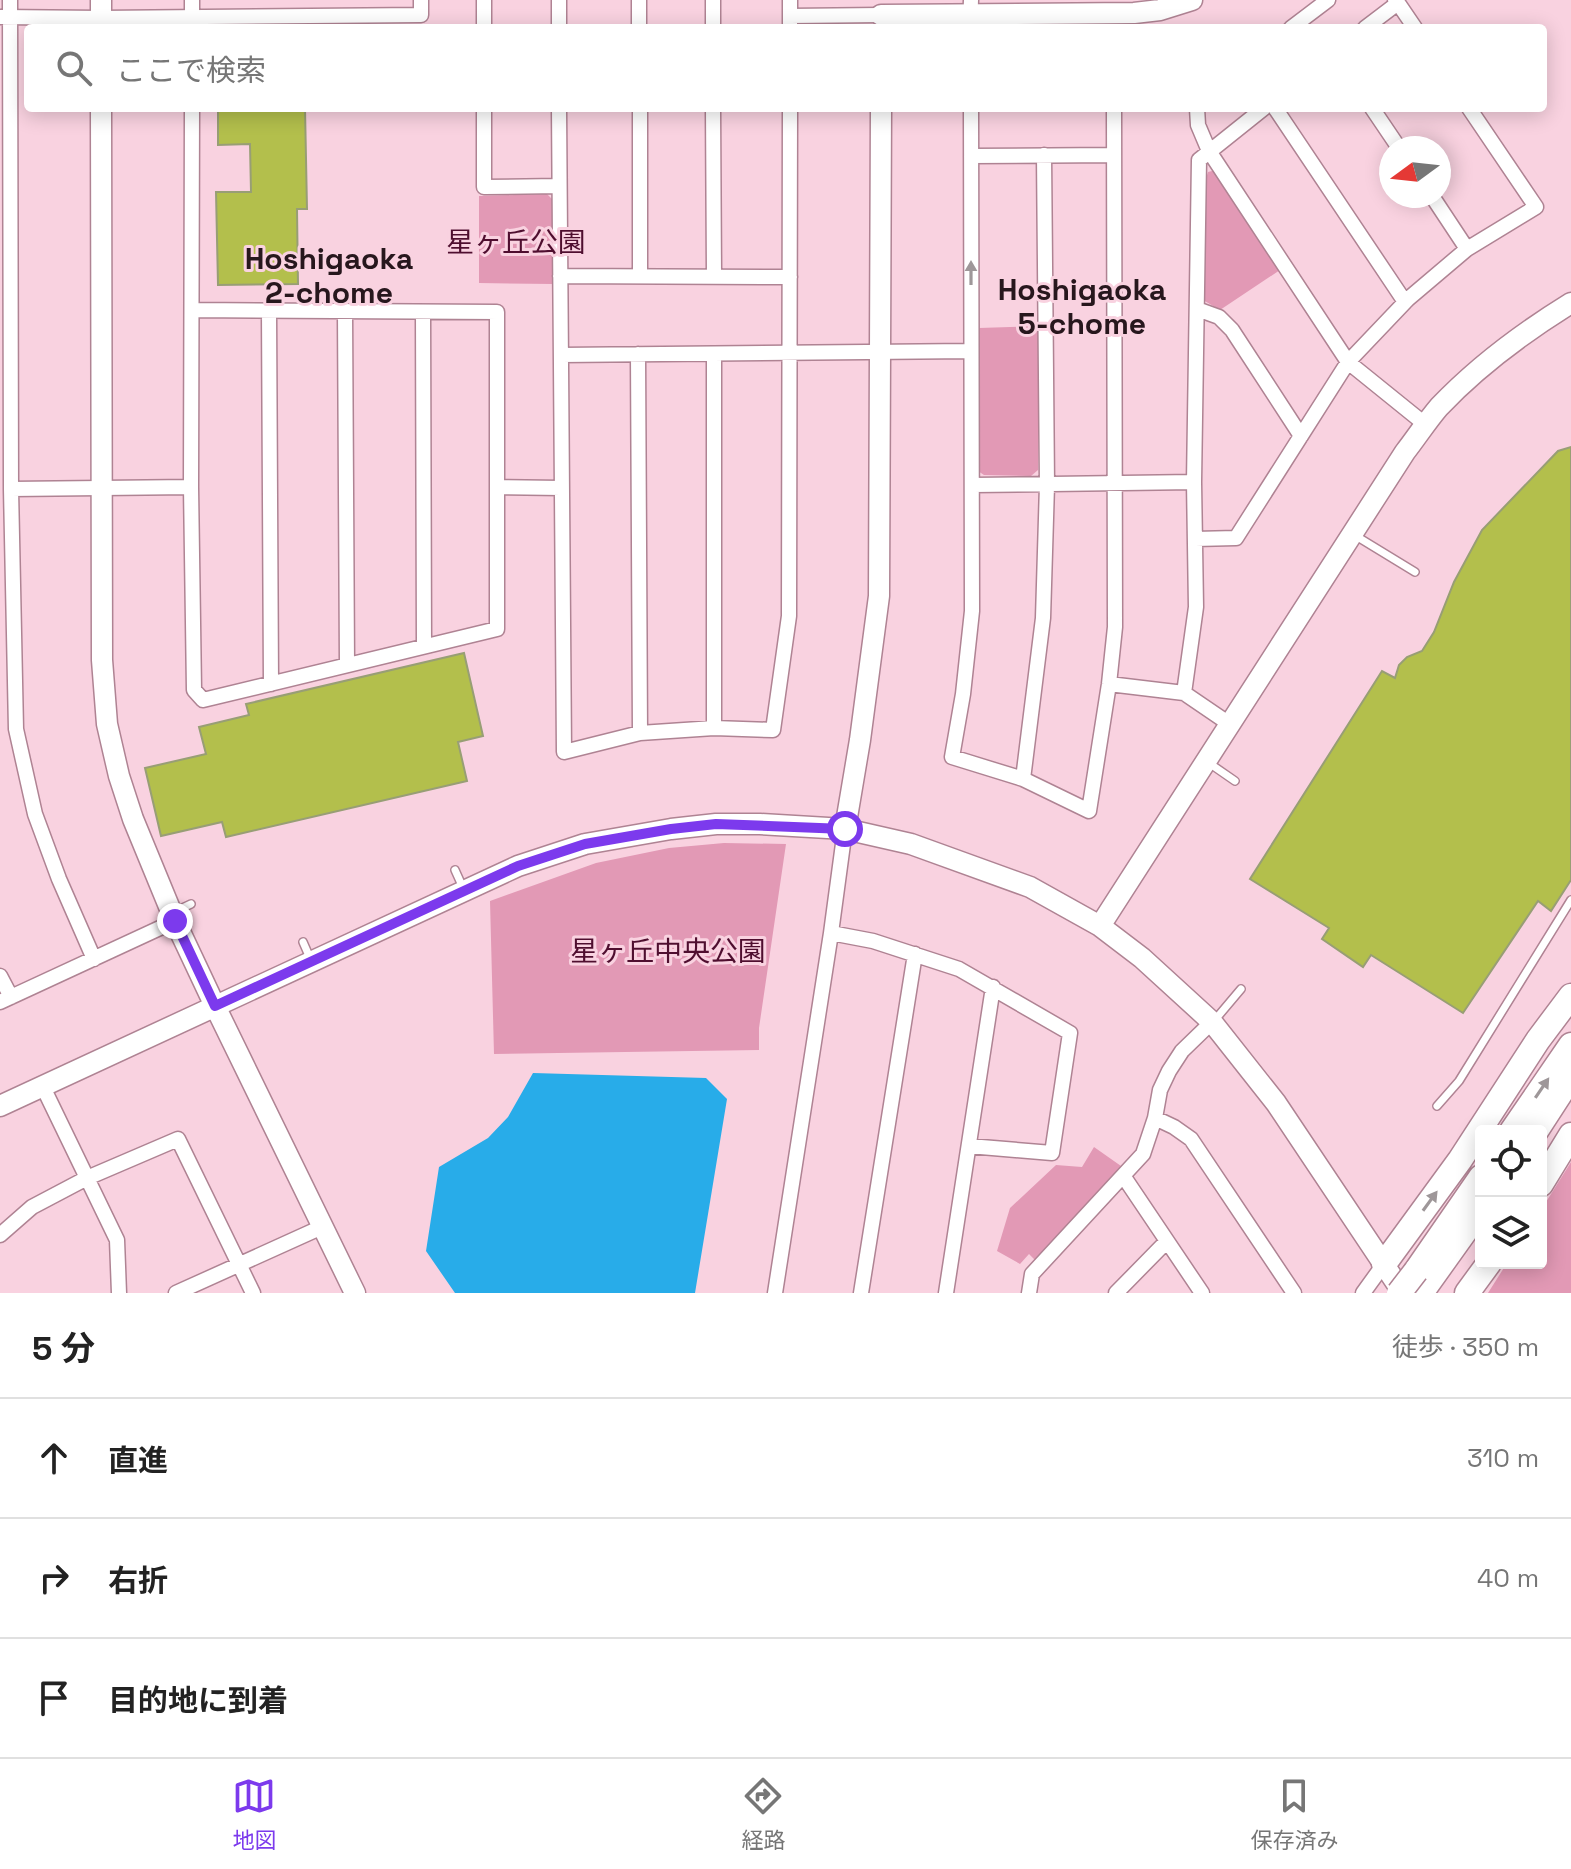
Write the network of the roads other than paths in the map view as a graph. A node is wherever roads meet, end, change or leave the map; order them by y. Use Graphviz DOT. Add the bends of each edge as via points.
graph roads {
  1 [pos="10,0"];
  2 [pos="192,0"];
  3 [pos="269,0"];
  4 [pos="421,0"];
  5 [pos="484,0"];
  6 [pos="559,0"];
  7 [pos="639,0"];
  8 [pos="713,0"];
  9 [pos="790,0"];
  10 [pos="1192,0"];
  11 [pos="1328,0"];
  12 [pos="1397,1"];
  13 [pos="345,8"];
  14 [pos="881,14"];
  15 [pos="970,14"];
  16 [pos="101,15"];
  17 [pos="269,16"];
  18 [pos="5,17"];
  19 [pos="790,22"];
  20 [pos="192,23"];
  21 [pos="484,24"];
  22 [pos="559,24"];
  23 [pos="639,24"];
  24 [pos="713,24"];
  25 [pos="1296,24"];
  26 [pos="1370,24"];
  27 [pos="1412,24"];
  28 [pos="4,92"];
  29 [pos="101,112"];
  30 [pos="192,112"];
  31 [pos="484,112"];
  32 [pos="559,112"];
  33 [pos="640,112"];
  34 [pos="713,112"];
  35 [pos="790,112"];
  36 [pos="881,112"];
  37 [pos="971,112"];
  38 [pos="1114,112"];
  39 [pos="1197,112"];
  40 [pos="1259,112"];
  41 [pos="1278,112"];
  42 [pos="1375,112"];
  43 [pos="1472,112"];
  44 [pos="1391,136"];
  45 [pos="1209,151"];
  46 [pos="1044,155"];
  47 [pos="1114,155"];
  48 [pos="971,156"];
  49 [pos="559,186"];
  50 [pos="1440,208"];
  51 [pos="1467,249"];
  52 [pos="714,275"];
  53 [pos="560,276"];
  54 [pos="640,276"];
  55 [pos="790,277"];
  56 [pos="1405,302"];
  57 [pos="1571,303"];
  58 [pos="1197,309"];
  59 [pos="192,310"];
  60 [pos="269,311"];
  61 [pos="423,312"];
  62 [pos="345,313"];
  63 [pos="881,351"];
  64 [pos="971,351"];
  65 [pos="791,353"];
  66 [pos="638,354"];
  67 [pos="714,354"];
  68 [pos="561,355"];
  69 [pos="1348,362"];
  70 [pos="5,383"];
  71 [pos="1426,425"];
  72 [pos="1301,436"];
  73 [pos="1194,482"];
  74 [pos="973,485"];
  75 [pos="1047,485"];
  76 [pos="1116,485"];
  77 [pos="191,487"];
  78 [pos="498,487"];
  79 [pos="561,488"];
  80 [pos="11,489"];
  81 [pos="103,489"];
  82 [pos="1353,534"];
  83 [pos="1195,539"];
  84 [pos="1415,572"];
  85 [pos="424,646"];
  86 [pos="347,665"];
  87 [pos="271,684"];
  88 [pos="1109,684"];
  89 [pos="1184,693"];
  90 [pos="1231,725"];
  91 [pos="714,728"];
  92 [pos="16,729"];
  93 [pos="0,731"];
  94 [pos="640,733"];
  95 [pos="1207,762"];
  96 [pos="1023,779"];
  97 [pos="1235,781"];
  98 [pos="845,829"];
  99 [pos="455,870"];
  100 [pos="464,890"];
  101 [pos="1571,900"];
  102 [pos="179,913"];
  103 [pos="1100,926"];
  104 [pos="831,933"];
  105 [pos="303,942"];
  106 [pos="915,954"];
  107 [pos="94,959"];
  108 [pos="312,961"];
  109 [pos="0,976"];
  110 [pos="993,987"];
  111 [pos="1241,989"];
  112 [pos="1571,996"];
  113 [pos="5,1000"];
  114 [pos="215,1006"];
  115 [pos="1212,1022"];
  116 [pos="1571,1045"];
  117 [pos="1571,1077"];
  118 [pos="43,1087"];
  119 [pos="0,1106"];
  120 [pos="1437,1106"];
  121 [pos="1155,1118"];
  122 [pos="1516,1125"];
  123 [pos="1540,1125"];
  124 [pos="1571,1135"];
  125 [pos="969,1146"];
  126 [pos="1547,1174"];
  127 [pos="1124,1177"];
  128 [pos="87,1178"];
  129 [pos="1475,1188"];
  130 [pos="1475,1217"];
  131 [pos="322,1227"];
  132 [pos="0,1235"];
  133 [pos="1167,1241"];
  134 [pos="238,1263"];
  135 [pos="1384,1264"];
  136 [pos="1485,1269"];
  137 [pos="1422,1283"];
  138 [pos="119,1293"];
  139 [pos="176,1293"];
  140 [pos="253,1293"];
  141 [pos="355,1293"];
  142 [pos="775,1293"];
  143 [pos="861,1293"];
  144 [pos="946,1293"];
  145 [pos="1029,1293"];
  146 [pos="1116,1293"];
  147 [pos="1202,1293"];
  148 [pos="1294,1293"];
  149 [pos="1363,1293"];
  150 [pos="1401,1293"];
  151 [pos="1467,1293"];
  1 -- 18 [label="street"];
  2 -- 20 [label="street"];
  3 -- 17 [label="street"];
  4 -- 13 [label="street" via="421,15"];
  5 -- 21 [label="street"];
  6 -- 22 [label="street"];
  7 -- 23 [label="street"];
  8 -- 24 [label="street"];
  9 -- 19 [label="street"];
  10 -- 15 [label="street" via="1134,13"];
  11 -- 25 [label="street"];
  12 -- 26 [label="street"];
  12 -- 27 [label="street"];
  13 -- 17 [label="street"];
  14 -- 15 [label="street"];
  14 -- 19 [label="street"];
  16 -- 18 [label="street"];
  16 -- 20 [label="street"];
  17 -- 20 [label="street"];
  18 -- 28 [label="street"];
  28 -- 70 [label="street"];
  29 -- 81 [label="street"];
  30 -- 59 [label="street"];
  31 -- 49 [label="street" via="484,187"];
  32 -- 49 [label="street"];
  33 -- 54 [label="street"];
  34 -- 52 [label="street"];
  35 -- 55 [label="street"];
  36 -- 63 [label="street"];
  37 -- 48 [label="street"];
  38 -- 47 [label="street"];
  39 -- 45 [label="street"];
  40 -- 45 [label="street"];
  41 -- 56 [label="street"];
  42 -- 44 [label="street"];
  43 -- 51 [label="street" via="1536,207"];
  45 -- 58 [label="street" via="1199,160"];
  45 -- 69 [label="street"];
  46 -- 47 [label="street"];
  46 -- 48 [label="street"];
  46 -- 75 [label="street"];
  47 -- 76 [label="street"];
  64 -- 48 [label="street, one-way"];
  49 -- 53 [label="street"];
  50 -- 51 [label="street"];
  51 -- 56 [label="street"];
  52 -- 54 [label="street"];
  52 -- 55 [label="street"];
  53 -- 54 [label="street"];
  53 -- 68 [label="street"];
  55 -- 65 [label="street"];
  56 -- 69 [label="street"];
  57 -- 71 [label="street" via="1482,368"];
  58 -- 72 [label="street" via="1219,317 1232,330"];
  58 -- 73 [label="street"];
  59 -- 60 [label="street"];
  59 -- 77 [label="street"];
  60 -- 62 [label="street"];
  60 -- 87 [label="street"];
  61 -- 62 [label="street"];
  61 -- 78 [label="street" via="497,312"];
  61 -- 85 [label="street"];
  62 -- 86 [label="street"];
  63 -- 64 [label="street"];
  63 -- 65 [label="street"];
  63 -- 98 [label="street" via="879,596"];
  64 -- 74 [label="street"];
  65 -- 67 [label="street"];
  65 -- 91 [label="street" via="789,616 773,730"];
  66 -- 67 [label="street"];
  66 -- 68 [label="street"];
  66 -- 94 [label="street"];
  67 -- 91 [label="street"];
  68 -- 79 [label="street"];
  69 -- 71 [label="street"];
  69 -- 72 [label="street"];
  70 -- 80 [label="street"];
  71 -- 82 [label="street"];
  72 -- 83 [label="street" via="1236,538"];
  73 -- 76 [label="street"];
  73 -- 83 [label="street"];
  74 -- 75 [label="street"];
  74 -- 96 [label="street" via="972,611 952,757"];
  75 -- 76 [label="street"];
  75 -- 96 [label="street" via="1043,618"];
  76 -- 88 [label="street"];
  77 -- 81 [label="street"];
  77 -- 87 [label="street" via="194,690 203,700"];
  78 -- 79 [label="street"];
  78 -- 85 [label="street" via="497,629"];
  79 -- 94 [label="street" via="564,752"];
  80 -- 81 [label="street"];
  80 -- 92 [label="street"];
  81 -- 102 [label="street" via="107,724 133,819"];
  82 -- 84 [label="lane"];
  82 -- 90 [label="street"];
  83 -- 89 [label="street" via="1196,607"];
  85 -- 86 [label="street"];
  86 -- 87 [label="street"];
  88 -- 89 [label="street"];
  88 -- 96 [label="street" via="1089,811"];
  89 -- 90 [label="street"];
  90 -- 95 [label="street"];
  91 -- 94 [label="street"];
  92 -- 93 [label="street"];
  92 -- 107 [label="street" via="35,814"];
  95 -- 97 [label="lane"];
  95 -- 103 [label="street"];
  98 -- 100 [label="street" via="716,824 671,829 585,844"];
  98 -- 103 [label="street" via="911,844 1030,887"];
  98 -- 104 [label="street"];
  99 -- 100 [label="lane"];
  100 -- 108 [label="street"];
  101 -- 120 [label="lane" via="1459,1081"];
  102 -- 107 [label="street"];
  102 -- 114 [label="street"];
  103 -- 115 [label="street"];
  104 -- 106 [label="street"];
  104 -- 142 [label="street"];
  105 -- 108 [label="lane"];
  106 -- 110 [label="street"];
  106 -- 143 [label="street"];
  107 -- 113 [label="street"];
  108 -- 114 [label="street"];
  109 -- 113 [label="street"];
  110 -- 125 [label="street"];
  110 -- 125 [label="street" via="1070,1033 1052,1153"];
  111 -- 115 [label="lane"];
  135 -- 112 [label="highway, one-way"];
  114 -- 118 [label="street"];
  114 -- 131 [label="street"];
  115 -- 121 [label="street" via="1169,1071"];
  115 -- 135 [label="street" via="1276,1103"];
  122 -- 116 [label="highway, one-way"];
  117 -- 123 [label="highway"];
  118 -- 119 [label="street"];
  118 -- 128 [label="street"];
  121 -- 127 [label="street" via="1143,1154"];
  121 -- 148 [label="street" via="1191,1139"];
  124 -- 126 [label="highway"];
  125 -- 144 [label="street"];
  127 -- 133 [label="street"];
  127 -- 145 [label="street" via="1032,1274"];
  128 -- 132 [label="street" via="32,1207"];
  128 -- 134 [label="street" via="178,1139"];
  128 -- 138 [label="street" via="117,1240"];
  129 -- 137 [label="highway"];
  130 -- 137 [label="highway"];
  131 -- 134 [label="street"];
  131 -- 141 [label="street"];
  133 -- 146 [label="street"];
  133 -- 147 [label="street"];
  134 -- 139 [label="street"];
  134 -- 140 [label="street"];
  135 -- 149 [label="street"];
  135 -- 150 [label="street"];
  136 -- 151 [label="highway"];
  137 -- 150 [label="highway, bridge"];
}
